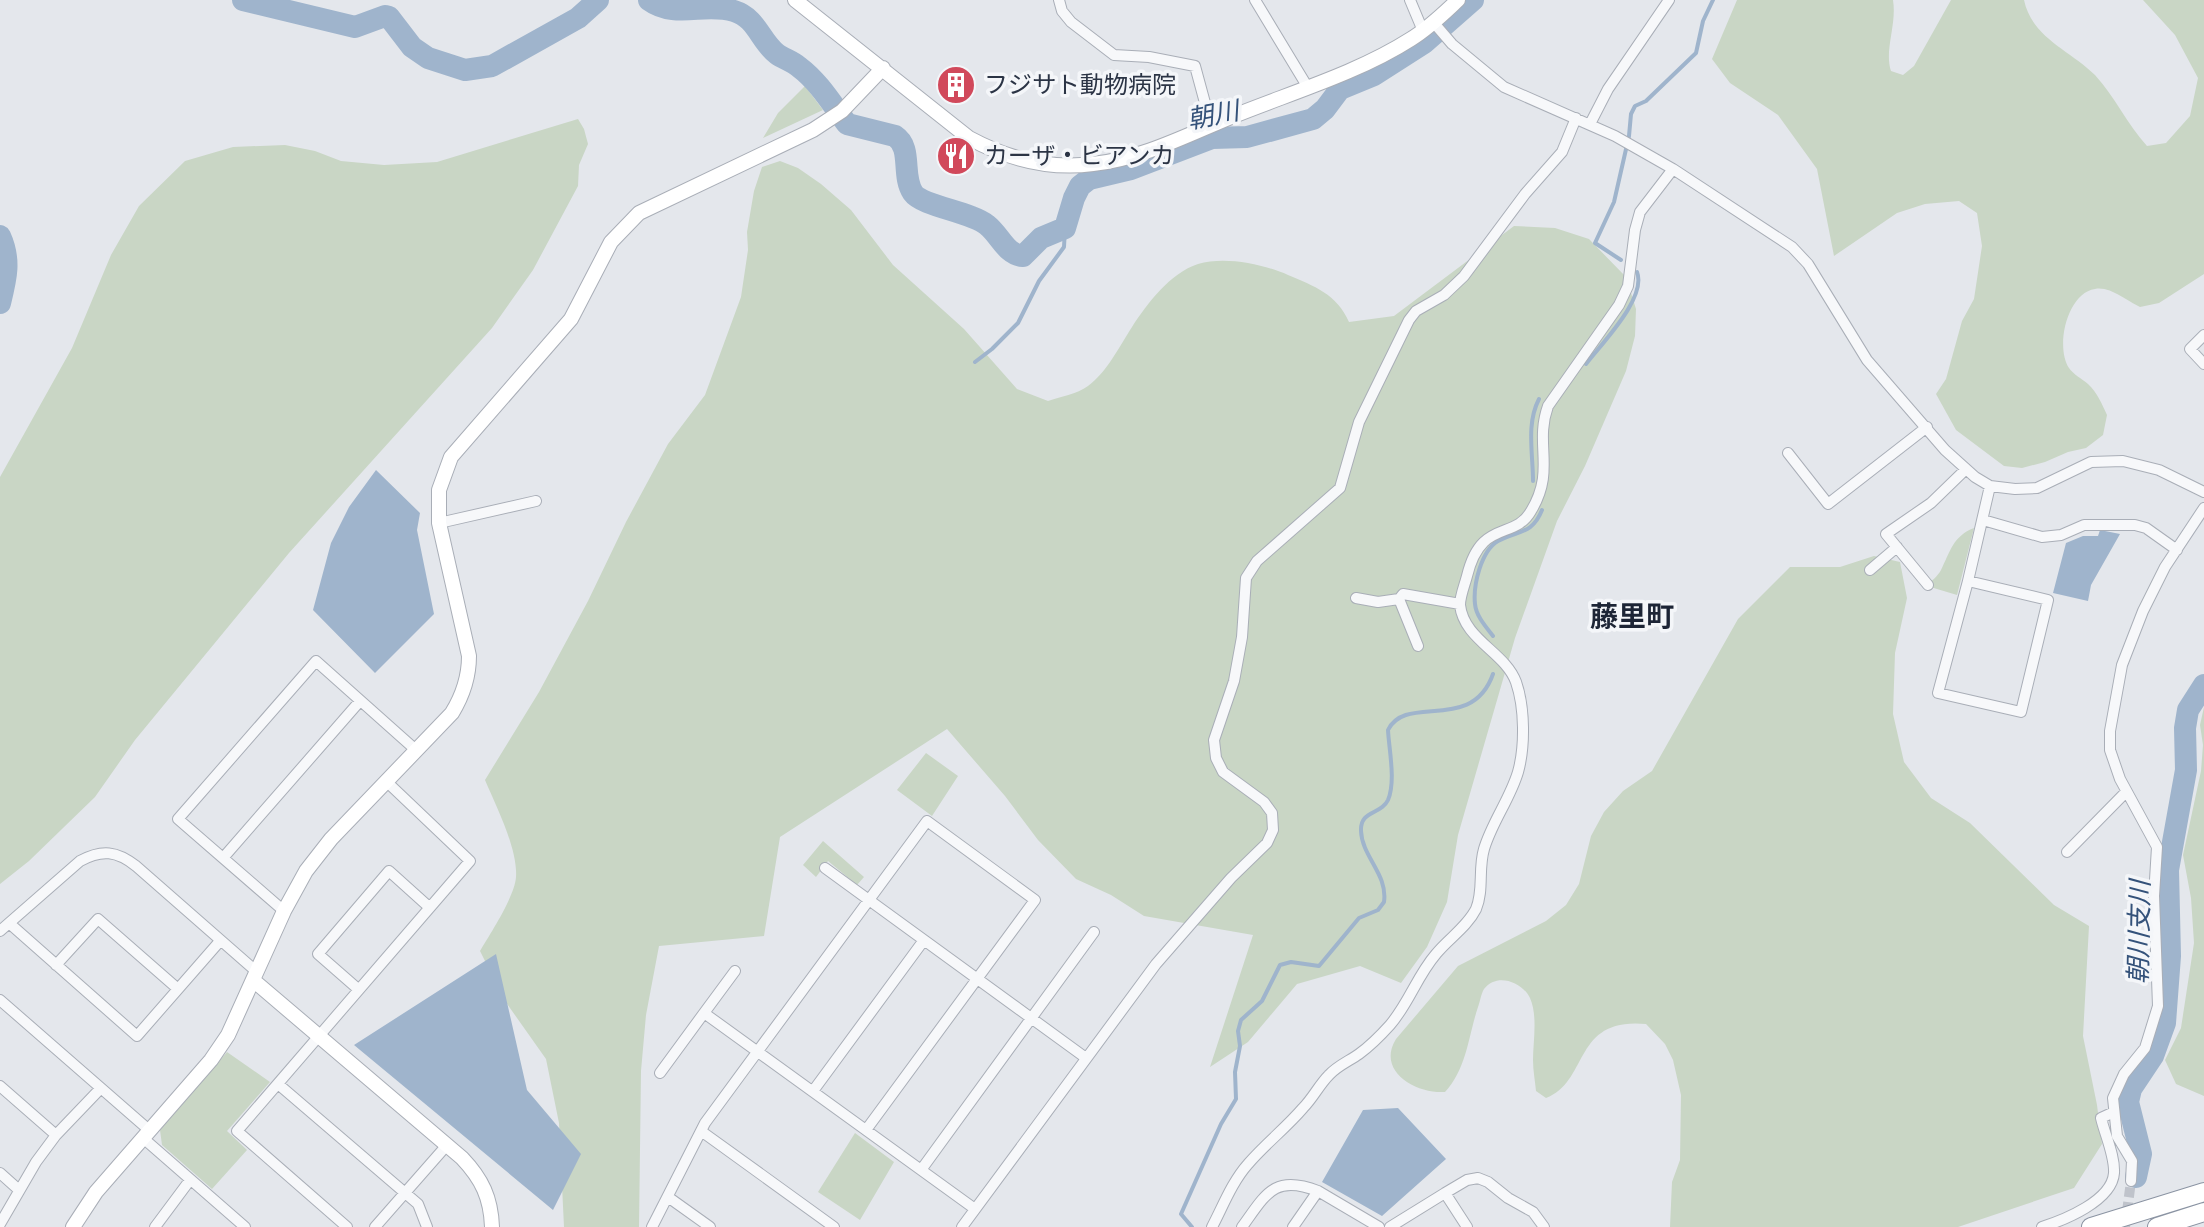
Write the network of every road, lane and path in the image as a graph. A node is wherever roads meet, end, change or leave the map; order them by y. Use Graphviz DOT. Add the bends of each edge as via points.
graph roads {
  1 [pos="1059,0"];
  2 [pos="1255,0"];
  3 [pos="1410,0"];
  4 [pos="1458,0"];
  5 [pos="1669,0"];
  6 [pos="802,2"];
  7 [pos="1431,27"];
  8 [pos="883,68"];
  9 [pos="1307,86"];
  10 [pos="1576,118"];
  11 [pos="1590,124"];
  12 [pos="1211,125"];
  13 [pos="1673,169"];
  14 [pos="2204,335"];
  15 [pos="2204,364"];
  16 [pos="1927,427"];
  17 [pos="1788,453"];
  18 [pos="1965,470"];
  19 [pos="1990,486"];
  20 [pos="2204,492"];
  21 [pos="536,501"];
  22 [pos="2204,508"];
  23 [pos="1983,520"];
  24 [pos="439,523"];
  25 [pos="1897,547"];
  26 [pos="2177,550"];
  27 [pos="1870,570"];
  28 [pos="1968,581"];
  29 [pos="1928,585"];
  30 [pos="1356,598"];
  31 [pos="1399,599"];
  32 [pos="1460,604"];
  33 [pos="1418,646"];
  34 [pos="360,701"];
  35 [pos="417,751"];
  36 [pos="387,782"];
  37 [pos="2126,792"];
  38 [pos="2067,852"];
  39 [pos="223,858"];
  40 [pos="825,868"];
  41 [pos="869,900"];
  42 [pos="429,907"];
  43 [pos="284,911"];
  44 [pos="9,923"];
  45 [pos="0,931"];
  46 [pos="1094,932"];
  47 [pos="924,940"];
  48 [pos="220,941"];
  49 [pos="56,965"];
  50 [pos="735,971"];
  51 [pos="255,976"];
  52 [pos="977,979"];
  53 [pos="178,989"];
  54 [pos="358,989"];
  55 [pos="0,1000"];
  56 [pos="704,1013"];
  57 [pos="1032,1018"];
  58 [pos="319,1036"];
  59 [pos="758,1051"];
  60 [pos="1086,1058"];
  61 [pos="660,1073"];
  62 [pos="278,1084"];
  63 [pos="0,1086"];
  64 [pos="101,1088"];
  65 [pos="813,1091"];
  66 [pos="2114,1112"];
  67 [pos="866,1130"];
  68 [pos="701,1131"];
  69 [pos="146,1134"];
  70 [pos="56,1135"];
  71 [pos="447,1145"];
  72 [pos="921,1170"];
  73 [pos="0,1173"];
  74 [pos="190,1180"];
  75 [pos="2131,1181"];
  76 [pos="19,1190"];
  77 [pos="1318,1191"];
  78 [pos="2204,1192"];
  79 [pos="405,1193"];
  80 [pos="1445,1193"];
  81 [pos="668,1197"];
  82 [pos="975,1209"];
  83 [pos="2204,1212"];
  84 [pos="0,1224"];
  85 [pos="73,1227"];
  86 [pos="155,1227"];
  87 [pos="245,1227"];
  88 [pos="347,1227"];
  89 [pos="375,1227"];
  90 [pos="427,1227"];
  91 [pos="492,1227"];
  92 [pos="652,1227"];
  93 [pos="710,1227"];
  94 [pos="834,1227"];
  95 [pos="962,1227"];
  96 [pos="1212,1227"];
  97 [pos="1242,1227"];
  98 [pos="1293,1227"];
  99 [pos="1379,1227"];
  100 [pos="1390,1227"];
  101 [pos="1467,1227"];
  102 [pos="1544,1227"];
  103 [pos="2042,1227"];
  104 [pos="2091,1227"];
  105 [pos="2157,1227"];
  1 -- 12 [label="street" via="1071,22 1114,55 1195,66"];
  2 -- 9 [label="street"];
  3 -- 7 [label="street"];
  4 -- 7 [label="street"];
  5 -- 11 [label="street"];
  6 -- 8 [label="street"];
  7 -- 9 [label="street" via="1374,60"];
  7 -- 10 [label="street" via="1504,87"];
  8 -- 12 [label="street" via="969,138 1030,162 1113,161"];
  8 -- 24 [label="street" via="842,111 813,130 639,213 619,230 571,319 451,457 439,490"];
  9 -- 12 [label="street"];
  10 -- 11 [label="street"];
  10 -- 60 [label="street" via="1562,152 1464,276 1409,320 1359,422 1334,497 1257,561 1246,578 1234,681 1214,740 1223,772 1264,802 1272,813 1273,830 1267,843 1156,964"];
  11 -- 13 [label="street"];
  13 -- 16 [label="street" via="1801,254 1867,360"];
  13 -- 32 [label="street" via="1640,212 1628,286 1619,305 1548,406 1541,423 1545,471 1530,514 1481,543 1470,562"];
  14 -- 15 [label="street" via="2190,349"];
  16 -- 17 [label="street" via="1828,504"];
  16 -- 18 [label="street"];
  18 -- 19 [label="street"];
  18 -- 25 [label="street" via="1931,503 1886,534"];
  19 -- 20 [label="street" via="2037,488 2078,466 2107,460 2149,467"];
  19 -- 23 [label="street"];
  21 -- 24 [label="street"];
  22 -- 26 [label="street"];
  23 -- 26 [label="street" via="2042,537 2084,525 2135,525"];
  23 -- 28 [label="street"];
  24 -- 35 [label="street" via="469,667 452,713"];
  25 -- 27 [label="street"];
  25 -- 29 [label="street"];
  26 -- 37 [label="street" via="2143,611 2122,665 2110,750"];
  28 -- 28 [label="street" via="2048,600 2021,712 1938,693"];
  30 -- 31 [label="street"];
  31 -- 32 [label="street" via="1403,594"];
  31 -- 33 [label="street"];
  32 -- 96 [label="street" via="1474,634 1508,668 1521,710 1518,775 1491,825 1475,909 1422,973 1389,1026 1330,1074 1305,1107 1246,1165"];
  34 -- 35 [label="street"];
  34 -- 39 [label="street"];
  34 -- 39 [label="street" via="316,661 178,819"];
  35 -- 36 [label="street"];
  36 -- 42 [label="street" via="470,861"];
  36 -- 43 [label="street" via="317,856"];
  37 -- 38 [label="street"];
  37 -- 66 [label="street" via="2157,847 2158,1006 2145,1048 2118,1084"];
  39 -- 43 [label="street"];
  40 -- 41 [label="street"];
  41 -- 47 [label="street"];
  41 -- 52 [label="street" via="927,821 1035,900"];
  41 -- 59 [label="street"];
  42 -- 54 [label="street"];
  42 -- 54 [label="street" via="389,871 318,954"];
  43 -- 51 [label="street"];
  44 -- 45 [label="street"];
  44 -- 48 [label="street" via="80,861 112,853 136,866"];
  44 -- 49 [label="street"];
  46 -- 57 [label="street"];
  47 -- 52 [label="street"];
  47 -- 65 [label="street"];
  48 -- 51 [label="street"];
  48 -- 53 [label="street"];
  49 -- 53 [label="street" via="98,919"];
  49 -- 53 [label="street" via="137,1036"];
  50 -- 56 [label="street"];
  51 -- 58 [label="street"];
  51 -- 69 [label="street" via="211,1060"];
  52 -- 57 [label="street"];
  52 -- 67 [label="street"];
  54 -- 58 [label="street"];
  55 -- 64 [label="street"];
  56 -- 59 [label="street"];
  56 -- 61 [label="street"];
  57 -- 60 [label="street"];
  57 -- 72 [label="street"];
  58 -- 62 [label="street"];
  58 -- 71 [label="street"];
  59 -- 65 [label="street"];
  59 -- 68 [label="street"];
  60 -- 82 [label="street"];
  62 -- 79 [label="street"];
  62 -- 88 [label="street" via="237,1131"];
  63 -- 70 [label="street"];
  64 -- 69 [label="street"];
  64 -- 70 [label="street"];
  65 -- 67 [label="street"];
  66 -- 75 [label="street" via="2117,1136 2132,1161"];
  66 -- 103 [label="street" via="2101,1118 2114,1170 2111,1183 2081,1211"];
  67 -- 72 [label="street"];
  68 -- 81 [label="street"];
  68 -- 94 [label="street"];
  69 -- 74 [label="street"];
  69 -- 85 [label="street"];
  70 -- 76 [label="street"];
  71 -- 79 [label="street"];
  71 -- 91 [label="street" via="483,1183"];
  72 -- 82 [label="street"];
  73 -- 76 [label="street"];
  74 -- 86 [label="street"];
  74 -- 87 [label="street"];
  76 -- 84 [label="street"];
  77 -- 97 [label="street" via="1298,1183 1282,1184 1270,1191"];
  77 -- 98 [label="street"];
  77 -- 99 [label="street"];
  78 -- 104 [label="highway"];
  79 -- 89 [label="street"];
  79 -- 90 [label="street" via="418,1204"];
  80 -- 100 [label="street"];
  80 -- 101 [label="street"];
  80 -- 102 [label="street" via="1478,1178 1533,1212"];
  81 -- 92 [label="street"];
  81 -- 93 [label="street"];
  82 -- 95 [label="street"];
  83 -- 105 [label="highway"];
}
